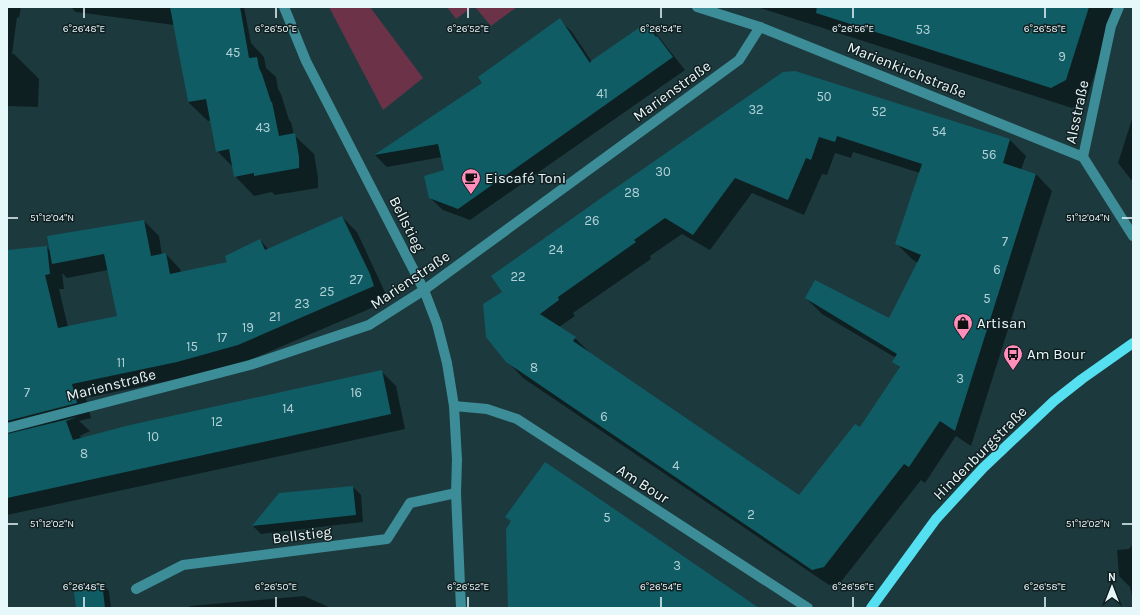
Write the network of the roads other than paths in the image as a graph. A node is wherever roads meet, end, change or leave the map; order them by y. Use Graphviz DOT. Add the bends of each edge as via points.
graph roads {
  1 [pos="284,7"];
  2 [pos="697,7"];
  3 [pos="1120,7"];
  4 [pos="760,27"];
  5 [pos="1083,157"];
  6 [pos="1133,236"];
  7 [pos="424,290"];
  8 [pos="1133,343"];
  9 [pos="454,406"];
  10 [pos="7,428"];
  11 [pos="456,493"];
  12 [pos="136,589"];
  13 [pos="460,608"];
  14 [pos="808,608"];
  15 [pos="871,608"];
  1 -- 7 [label="street, Bellstieg" via="306,61"];
  2 -- 4 [label="street, Marienkirchstraße"];
  3 -- 5 [label="street, Alsstraße" via="1111,26"];
  4 -- 5 [label="street, Marienkirchstraße"];
  4 -- 7 [label="street, Marienstraße" via="740,60"];
  5 -- 6 [label="street, Alsstraße"];
  7 -- 9 [label="street, Bellstieg" via="437,324"];
  7 -- 10 [label="street, Marienstraße" via="369,325 250,365"];
  8 -- 15 [label="main road, Hindenburgstraße" via="1054,401 982,468 936,518"];
  9 -- 11 [label="street, Bellstieg"];
  9 -- 14 [label="street, Am Bour" via="488,409 517,419"];
  11 -- 12 [label="street, Bellstieg" via="410,503 387,540 183,565"];
  11 -- 13 [label="street, Bellstieg"];
}
